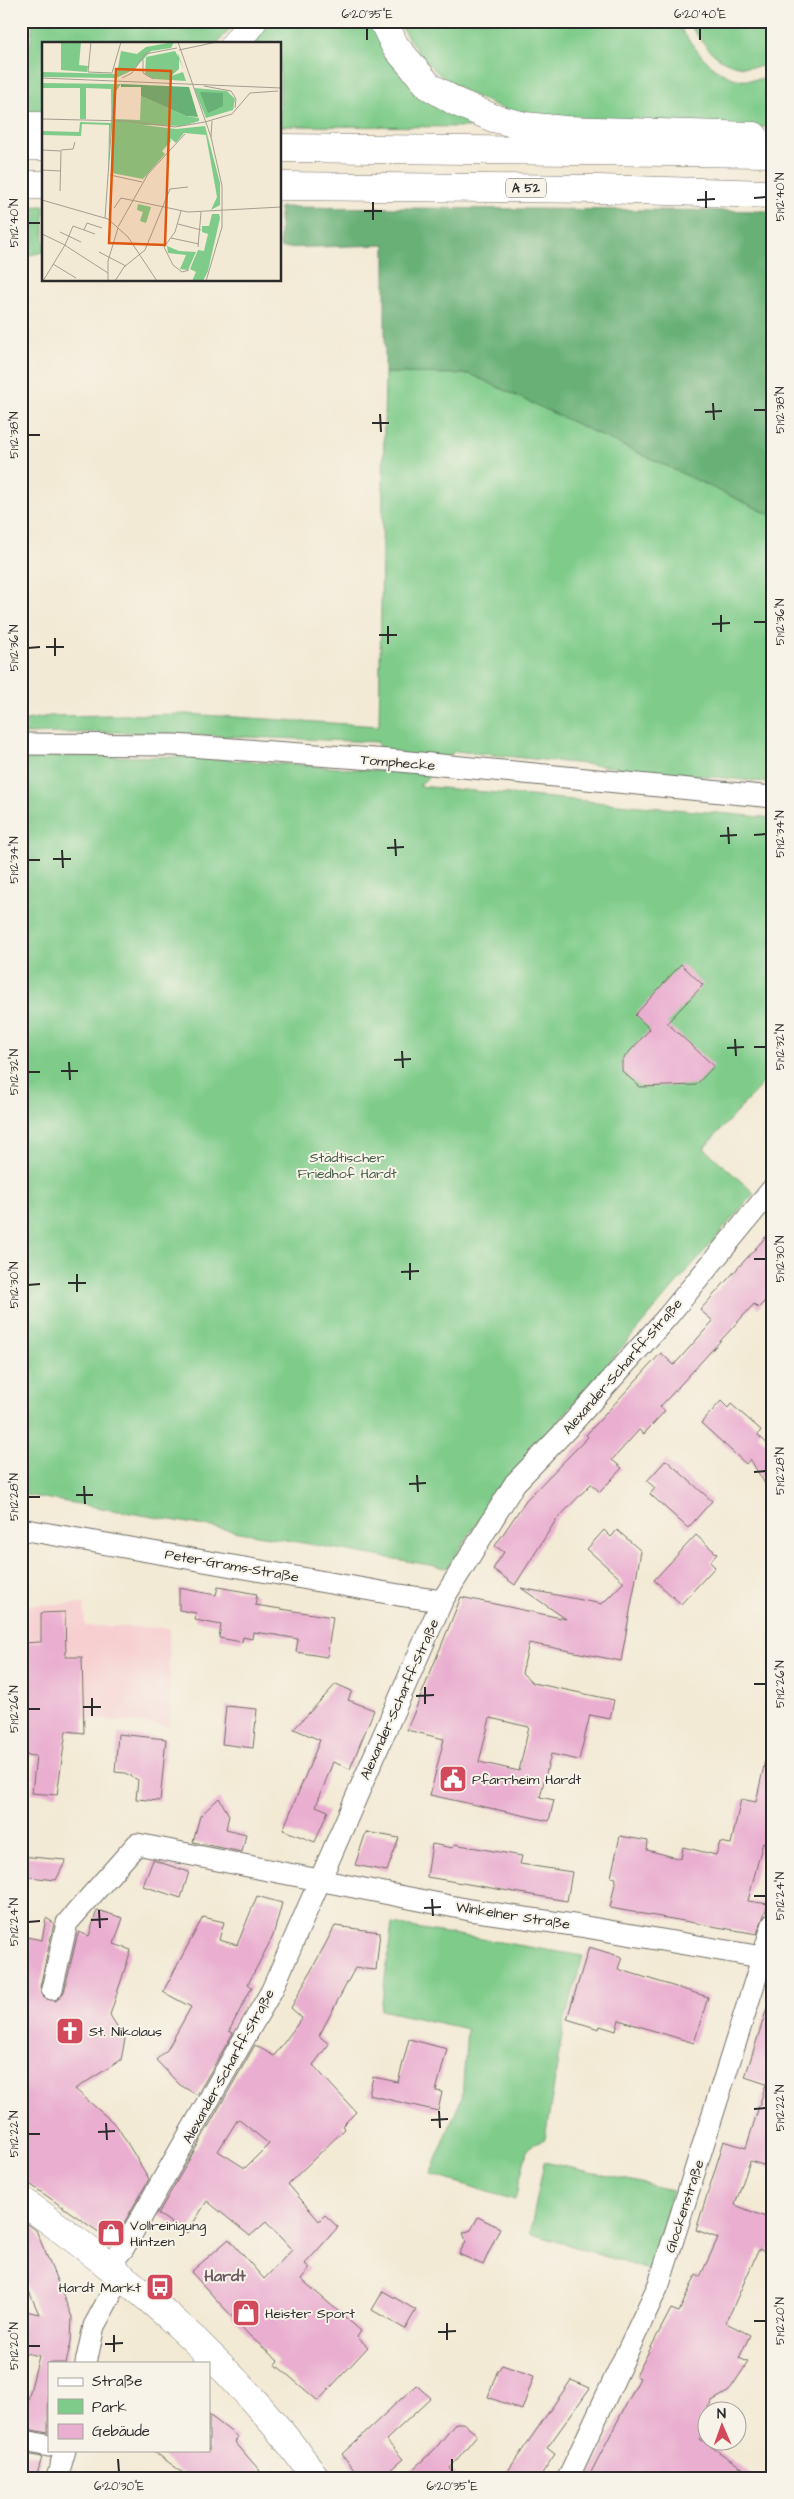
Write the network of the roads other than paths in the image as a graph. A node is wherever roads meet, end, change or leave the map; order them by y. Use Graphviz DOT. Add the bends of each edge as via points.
graph roads {
  1 [pos="254,21"];
  2 [pos="383,21"];
  3 [pos="237,42"];
  4 [pos="21,126"];
  5 [pos="42,126"];
  6 [pos="773,137"];
  7 [pos="21,146"];
  8 [pos="42,146"];
  9 [pos="281,148"];
  10 [pos="773,153"];
  11 [pos="21,185"];
  12 [pos="42,185"];
  13 [pos="281,186"];
  14 [pos="773,194"];
  15 [pos="21,744"];
  16 [pos="773,797"];
  17 [pos="773,1188"];
  18 [pos="21,1528"];
  19 [pos="442,1601"];
  20 [pos="319,1881"];
  21 [pos="773,1924"];
  22 [pos="767,1958"];
  23 [pos="52,1989"];
  24 [pos="21,2200"];
  25 [pos="115,2271"];
  26 [pos="86,2362"];
  27 [pos="21,2440"];
  28 [pos="48,2446"];
  29 [pos="64,2452"];
  30 [pos="57,2478"];
  31 [pos="316,2478"];
  32 [pos="568,2478"];
  1 -- 3 [label="main road"];
  2 -- 6 [label="main road" via="395,46 429,86 493,118 525,126 565,130"];
  4 -- 5 [label="main road"];
  7 -- 8 [label="main road"];
  9 -- 10 [label="main road"];
  11 -- 12 [label="main road"];
  13 -- 14 [label="main road, A 52"];
  15 -- 16 [label="street, Tomphecke" via="174,746 389,760"];
  17 -- 19 [label="street, Alexander-Scharff-Straße" via="668,1316 515,1483"];
  18 -- 19 [label="street, Peter-Grams-Straße"];
  19 -- 20 [label="street, Alexander-Scharff-Straße"];
  20 -- 22 [label="street, Winkelner Straße" via="470,1910"];
  20 -- 23 [label="street, Winkelner Straße" via="137,1844 67,1923"];
  20 -- 25 [label="street, Alexander-Scharff-Straße" via="272,1990 123,2249"];
  21 -- 22 [label="street, Glockenstraße"];
  22 -- 32 [label="street, Glockenstraße" via="659,2284"];
  24 -- 25 [label="main road"];
  25 -- 26 [label="street, Alexander-Scharff-Straße" via="94,2326"];
  25 -- 31 [label="main road" via="192,2337 254,2401"];
  27 -- 28 [label="street"];
  29 -- 30 [label="street"];
}
